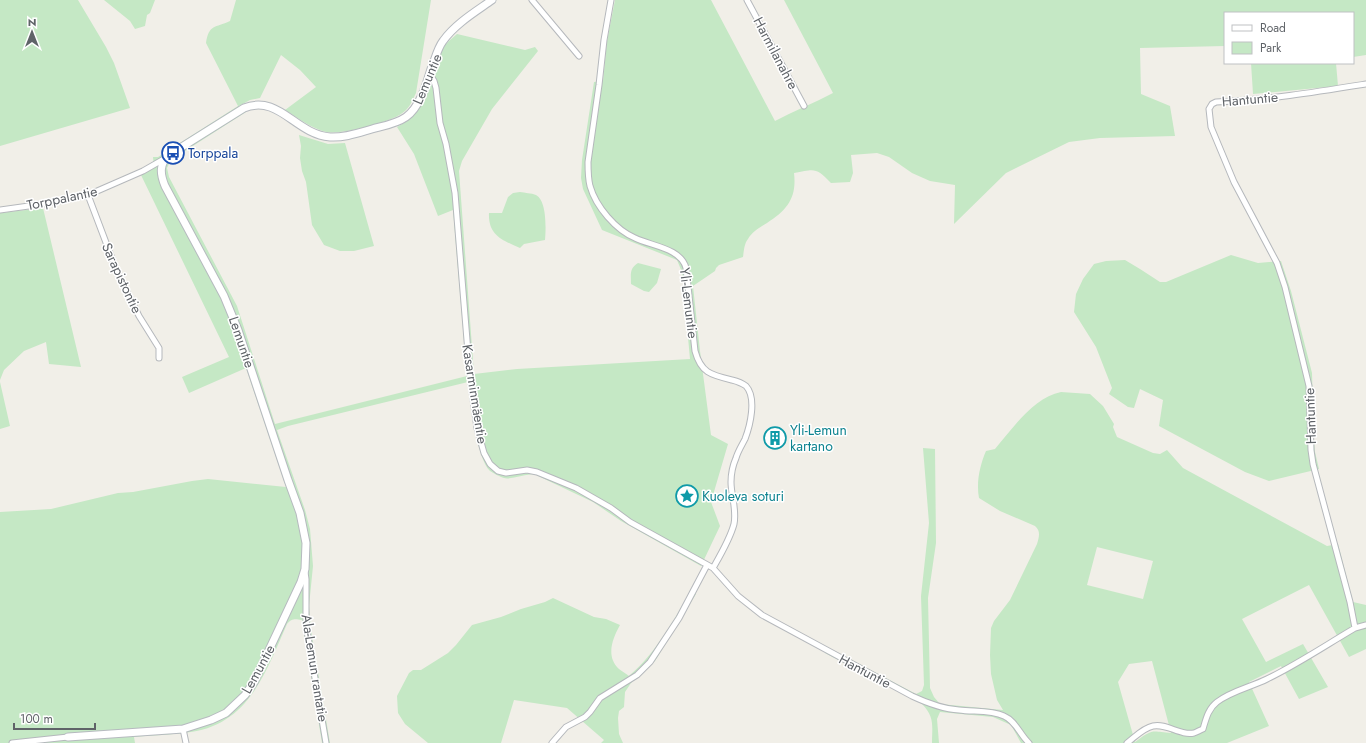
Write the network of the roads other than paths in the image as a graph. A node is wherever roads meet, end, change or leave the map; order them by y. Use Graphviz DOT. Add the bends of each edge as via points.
graph roads {
  1 [pos="492,0"];
  2 [pos="532,0"];
  3 [pos="611,0"];
  4 [pos="747,0"];
  5 [pos="579,56"];
  6 [pos="430,75"];
  7 [pos="1366,84"];
  8 [pos="804,106"];
  9 [pos="165,159"];
  10 [pos="88,195"];
  11 [pos="0,210"];
  12 [pos="159,358"];
  13 [pos="707,565"];
  14 [pos="713,568"];
  15 [pos="305,569"];
  16 [pos="1366,625"];
  17 [pos="1355,628"];
  18 [pos="183,729"];
  19 [pos="68,738"];
  20 [pos="51,741"];
  21 [pos="12,743"];
  22 [pos="186,743"];
  23 [pos="326,743"];
  24 [pos="552,743"];
  25 [pos="1029,743"];
  26 [pos="1127,743"];
  1 -- 6 [label="street, Lemuntie" via="459,25 443,42"];
  2 -- 5 [label="street"];
  3 -- 14 [label="street, Yli-Lemuntie" via="588,162 590,188 603,210 622,230 634,238 673,253 684,261 697,359 707,372 746,386 752,401 745,438 731,474 735,506 733,525"];
  4 -- 8 [label="street, Harmilanahre"];
  6 -- 9 [label="street, Lemuntie" via="413,111 406,118 383,126 329,137 304,128 267,105 252,105"];
  6 -- 13 [label="street, Kasarminmäentie" via="436,88 440,123 455,193 470,377 477,428 490,464 506,474 527,470 576,488"];
  7 -- 17 [label="street, Hantuntie" via="1300,95 1216,102 1209,109 1211,127 1234,182 1277,263 1285,287 1309,386 1311,450"];
  9 -- 10 [label="street, Torppalantie"];
  9 -- 15 [label="street, Lemuntie" via="161,169 162,180 231,311 300,513 306,542"];
  10 -- 11 [label="street, Torppalantie"];
  10 -- 12 [label="street, Sarapistontie" via="116,269 139,316 159,348"];
  13 -- 14 [label="street, Kasarminmäentie"];
  13 -- 24 [label="street" via="679,618 650,662 632,678 606,693 585,717 566,727"];
  14 -- 25 [label="street, Hantuntie" via="738,596 762,615 926,703 1004,716 1011,720"];
  15 -- 18 [label="street, Lemuntie" via="261,669 245,695 226,713"];
  15 -- 23 [label="street, Ala-Lemun rantatie" via="307,631"];
  16 -- 17 [label="street"];
  17 -- 26 [label="street" via="1278,674 1216,702 1203,729 1194,733 1154,726 1146,728"];
  18 -- 19 [label="street, Lemuntie"];
  18 -- 22 [label="street"];
  19 -- 20 [label="street, Lemuntie"];
  20 -- 21 [label="street, Lemuntie"];
}
